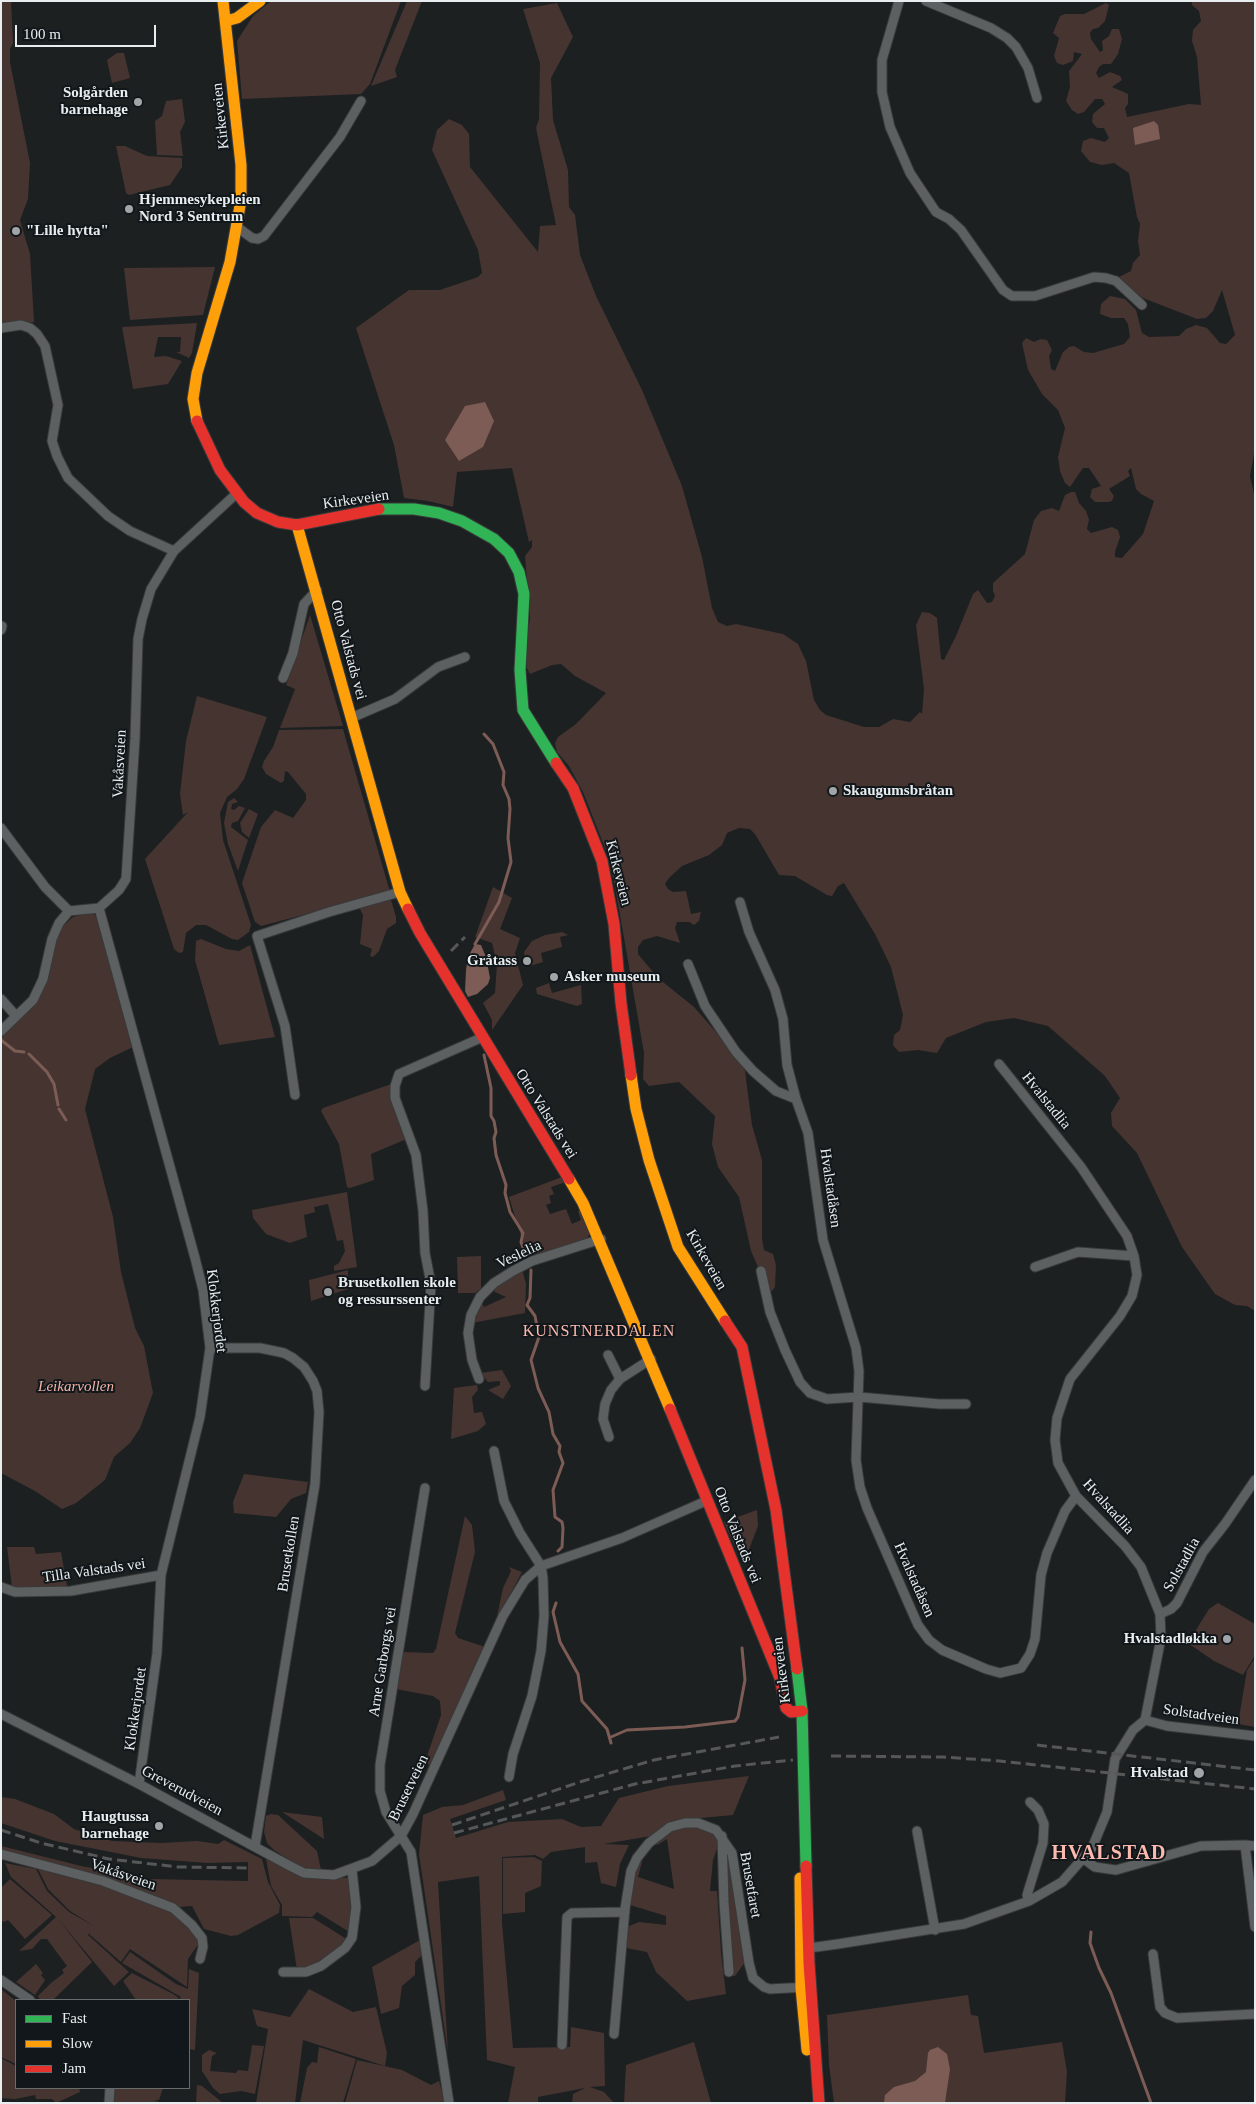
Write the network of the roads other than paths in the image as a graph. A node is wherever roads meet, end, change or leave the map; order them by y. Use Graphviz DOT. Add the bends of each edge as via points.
graph roads {
  1 [pos="223,1"];
  2 [pos="260,1"];
  3 [pos="899,1"];
  4 [pos="926,1"];
  5 [pos="226,21"];
  6 [pos="1037,98"];
  7 [pos="361,102"];
  8 [pos="237,227"];
  9 [pos="1142,305"];
  10 [pos="1,328"];
  11 [pos="236,494"];
  12 [pos="297,525"];
  13 [pos="174,552"];
  14 [pos="317,590"];
  15 [pos="465,657"];
  16 [pos="283,678"];
  17 [pos="351,718"];
  18 [pos="1,828"];
  19 [pos="400,892"];
  20 [pos="740,902"];
  21 [pos="99,908"];
  22 [pos="69,911"];
  23 [pos="688,964"];
  24 [pos="1,999"];
  25 [pos="16,1016"];
  26 [pos="1,1030"];
  27 [pos="482,1037"];
  28 [pos="999,1064"];
  29 [pos="295,1095"];
  30 [pos="796,1099"];
  31 [pos="600,1239"];
  32 [pos="1134,1256"];
  33 [pos="1035,1268"];
  34 [pos="761,1270"];
  35 [pos="210,1348"];
  36 [pos="608,1355"];
  37 [pos="651,1359"];
  38 [pos="620,1378"];
  39 [pos="480,1379"];
  40 [pos="425,1386"];
  41 [pos="859,1397"];
  42 [pos="966,1404"];
  43 [pos="609,1436"];
  44 [pos="494,1451"];
  45 [pos="1255,1480"];
  46 [pos="425,1488"];
  47 [pos="1076,1496"];
  48 [pos="706,1501"];
  49 [pos="541,1566"];
  50 [pos="161,1575"];
  51 [pos="1,1587"];
  52 [pos="1160,1614"];
  53 [pos="802,1711"];
  54 [pos="1,1714"];
  55 [pos="1145,1720"];
  56 [pos="1255,1736"];
  57 [pos="509,1777"];
  58 [pos="139,1784"];
  59 [pos="1030,1802"];
  60 [pos="917,1832"];
  61 [pos="401,1836"];
  62 [pos="722,1836"];
  63 [pos="1245,1845"];
  64 [pos="255,1846"];
  65 [pos="1255,1846"];
  66 [pos="1,1854"];
  67 [pos="1084,1860"];
  68 [pos="352,1870"];
  69 [pos="1029,1901"];
  70 [pos="625,1912"];
  71 [pos="1255,1927"];
  72 [pos="935,1930"];
  73 [pos="806,1944"];
  74 [pos="1153,1954"];
  75 [pos="200,1959"];
  76 [pos="283,1972"];
  77 [pos="729,1972"];
  78 [pos="1,1980"];
  79 [pos="806,1988"];
  80 [pos="29,1999"];
  81 [pos="1255,2014"];
  82 [pos="614,2034"];
  83 [pos="562,2045"];
  84 [pos="110,2089"];
  85 [pos="109,2103"];
  86 [pos="449,2103"];
  87 [pos="819,2103"];
  1 -- 5 [label="main road, Kirkeveien"];
  2 -- 5 [label="main road" via="237,18"];
  3 -- 9 [label="street" via="882,60 882,92 890,127 910,173 936,212 961,230 1003,290 1012,296 1036,296 1094,277 1116,281"];
  4 -- 6 [label="street" via="1007,38 1028,68"];
  5 -- 8 [label="main road, Kirkeveien" via="242,170"];
  7 -- 8 [label="street" via="340,137 264,236 252,238"];
  8 -- 11 [label="main road, Kirkeveien" via="223,286 200,358 193,399 201,434"];
  10 -- 13 [label="street" via="21,325 30,328 46,346 58,405 52,441 68,478 108,516 130,531"];
  11 -- 12 [label="main road, Kirkeveien" via="257,513 278,522"];
  11 -- 13 [label="street, Vakåsveien"];
  12 -- 14 [label="main road, Otto Valstads vei"];
  12 -- 53 [label="main road, Kirkeveien" via="375,509 439,513 462,521 494,539 517,566 524,594 520,670 522,703 530,725 573,788 602,860 614,924 633,1090 648,1160 678,1247 736,1334 744,1352 776,1510"];
  13 -- 21 [label="street, Vakåsveien" via="151,589 138,639 126,879"];
  14 -- 16 [label="street, Otto Valstads vei" via="304,604 293,653"];
  14 -- 17 [label="main road, Otto Valstads vei"];
  15 -- 17 [label="street, Otto Valstads vei" via="438,668 395,699"];
  17 -- 19 [label="main road, Otto Valstads vei"];
  18 -- 22 [label="street" via="45,887"];
  19 -- 27 [label="main road, Otto Valstads vei" via="412,920"];
  19 -- 29 [label="street" via="257,936 286,1026"];
  20 -- 30 [label="street, Hvalstadåsen" via="778,1000 787,1064"];
  21 -- 22 [label="street"];
  21 -- 35 [label="street, Klokkerjordet" via="193,1249 203,1290"];
  22 -- 25 [label="street" via="52,938 33,1000"];
  23 -- 30 [label="street" via="705,1006 736,1052 776,1091"];
  24 -- 25 [label="street"];
  25 -- 26 [label="street"];
  27 -- 31 [label="main road, Otto Valstads vei" via="583,1203"];
  27 -- 40 [label="street" via="399,1074 395,1086 395,1098 416,1155 431,1284"];
  28 -- 32 [label="street, Hvalstadlia" via="1081,1167 1127,1236"];
  30 -- 41 [label="street, Hvalstadåsen" via="812,1149 823,1240 856,1348"];
  31 -- 37 [label="main road, Otto Valstads vei"];
  31 -- 39 [label="street, Veslelia" via="532,1261 494,1283 480,1297 471,1314 468,1333 472,1360"];
  32 -- 33 [label="street" via="1078,1252"];
  32 -- 47 [label="street, Hvalstadlia" via="1137,1275 1132,1296 1070,1379 1057,1418 1058,1463"];
  34 -- 41 [label="street" via="770,1312 800,1382 818,1397"];
  35 -- 50 [label="street, Klokkerjordet" via="200,1417"];
  35 -- 64 [label="street, Brusetkollen" via="260,1348 293,1358 313,1381 320,1412 315,1484"];
  36 -- 38 [label="street"];
  37 -- 38 [label="street"];
  37 -- 48 [label="main road, Otto Valstads vei"];
  38 -- 43 [label="street" via="605,1404 603,1419"];
  41 -- 42 [label="street"];
  41 -- 47 [label="street, Hvalstadåsen" via="856,1460 867,1508 918,1625 936,1645 965,1661 1000,1673 1021,1668 1035,1639 1046,1553 1065,1511"];
  44 -- 49 [label="street" via="504,1502"];
  45 -- 52 [label="street, Solstadlia" via="1202,1552 1177,1603"];
  46 -- 61 [label="street, Arne Garborgs vei" via="380,1765 380,1791 386,1812"];
  47 -- 52 [label="street, Hvalstadlia" via="1125,1546 1141,1568"];
  48 -- 49 [label="street, Brusetveien" via="622,1538"];
  48 -- 53 [label="main road, Otto Valstads vei" via="780,1678 786,1708 791,1712"];
  49 -- 57 [label="street" via="544,1616 541,1651"];
  49 -- 61 [label="street, Brusetveien" via="525,1580 503,1616 414,1814"];
  50 -- 51 [label="street, Tilla Valstads vei" via="71,1590 15,1592"];
  50 -- 58 [label="street, Klokkerjordet" via="158,1648"];
  52 -- 55 [label="street" via="1161,1638"];
  53 -- 73 [label="main road, Kirkeveien"];
  54 -- 58 [label="street, Greverudveien"];
  55 -- 56 [label="street, Solstadveien" via="1167,1726"];
  55 -- 67 [label="street" via="1133,1730 1115,1759 1107,1812"];
  58 -- 64 [label="street, Greverudveien"];
  59 -- 69 [label="street" via="1044,1824 1043,1843 1027,1895"];
  60 -- 72 [label="street"];
  61 -- 68 [label="street, Greverudveien" via="382,1855"];
  61 -- 86 [label="street, Brusetveien" via="411,1852 418,1885"];
  62 -- 70 [label="street, Brusetfaret" via="698,1823 685,1823 659,1834 637,1858 631,1871"];
  62 -- 77 [label="street"];
  62 -- 79 [label="street, Brusetfaret" via="735,1862 753,1978 770,1989"];
  63 -- 65 [label="street"];
  63 -- 67 [label="street" via="1201,1846 1116,1870 1095,1867"];
  63 -- 71 [label="street"];
  64 -- 68 [label="street, Greverudveien" via="304,1873 334,1875"];
  66 -- 75 [label="street, Vakåsveien" via="103,1881 174,1908 202,1938"];
  67 -- 69 [label="street" via="1062,1882"];
  68 -- 76 [label="street" via="356,1907 352,1938 346,1948 321,1966 306,1972"];
  69 -- 72 [label="street" via="964,1924"];
  70 -- 82 [label="street, Brusetfaret"];
  70 -- 83 [label="street" via="572,1913 567,1917"];
  72 -- 73 [label="street" via="838,1944"];
  73 -- 79 [label="main road, Kirkeveien"];
  74 -- 81 [label="street" via="1160,2007 1165,2013 1177,2018"];
  78 -- 80 [label="street"];
  79 -- 87 [label="main road, Kirkeveien"];
  84 -- 85 [label="street"];
}
